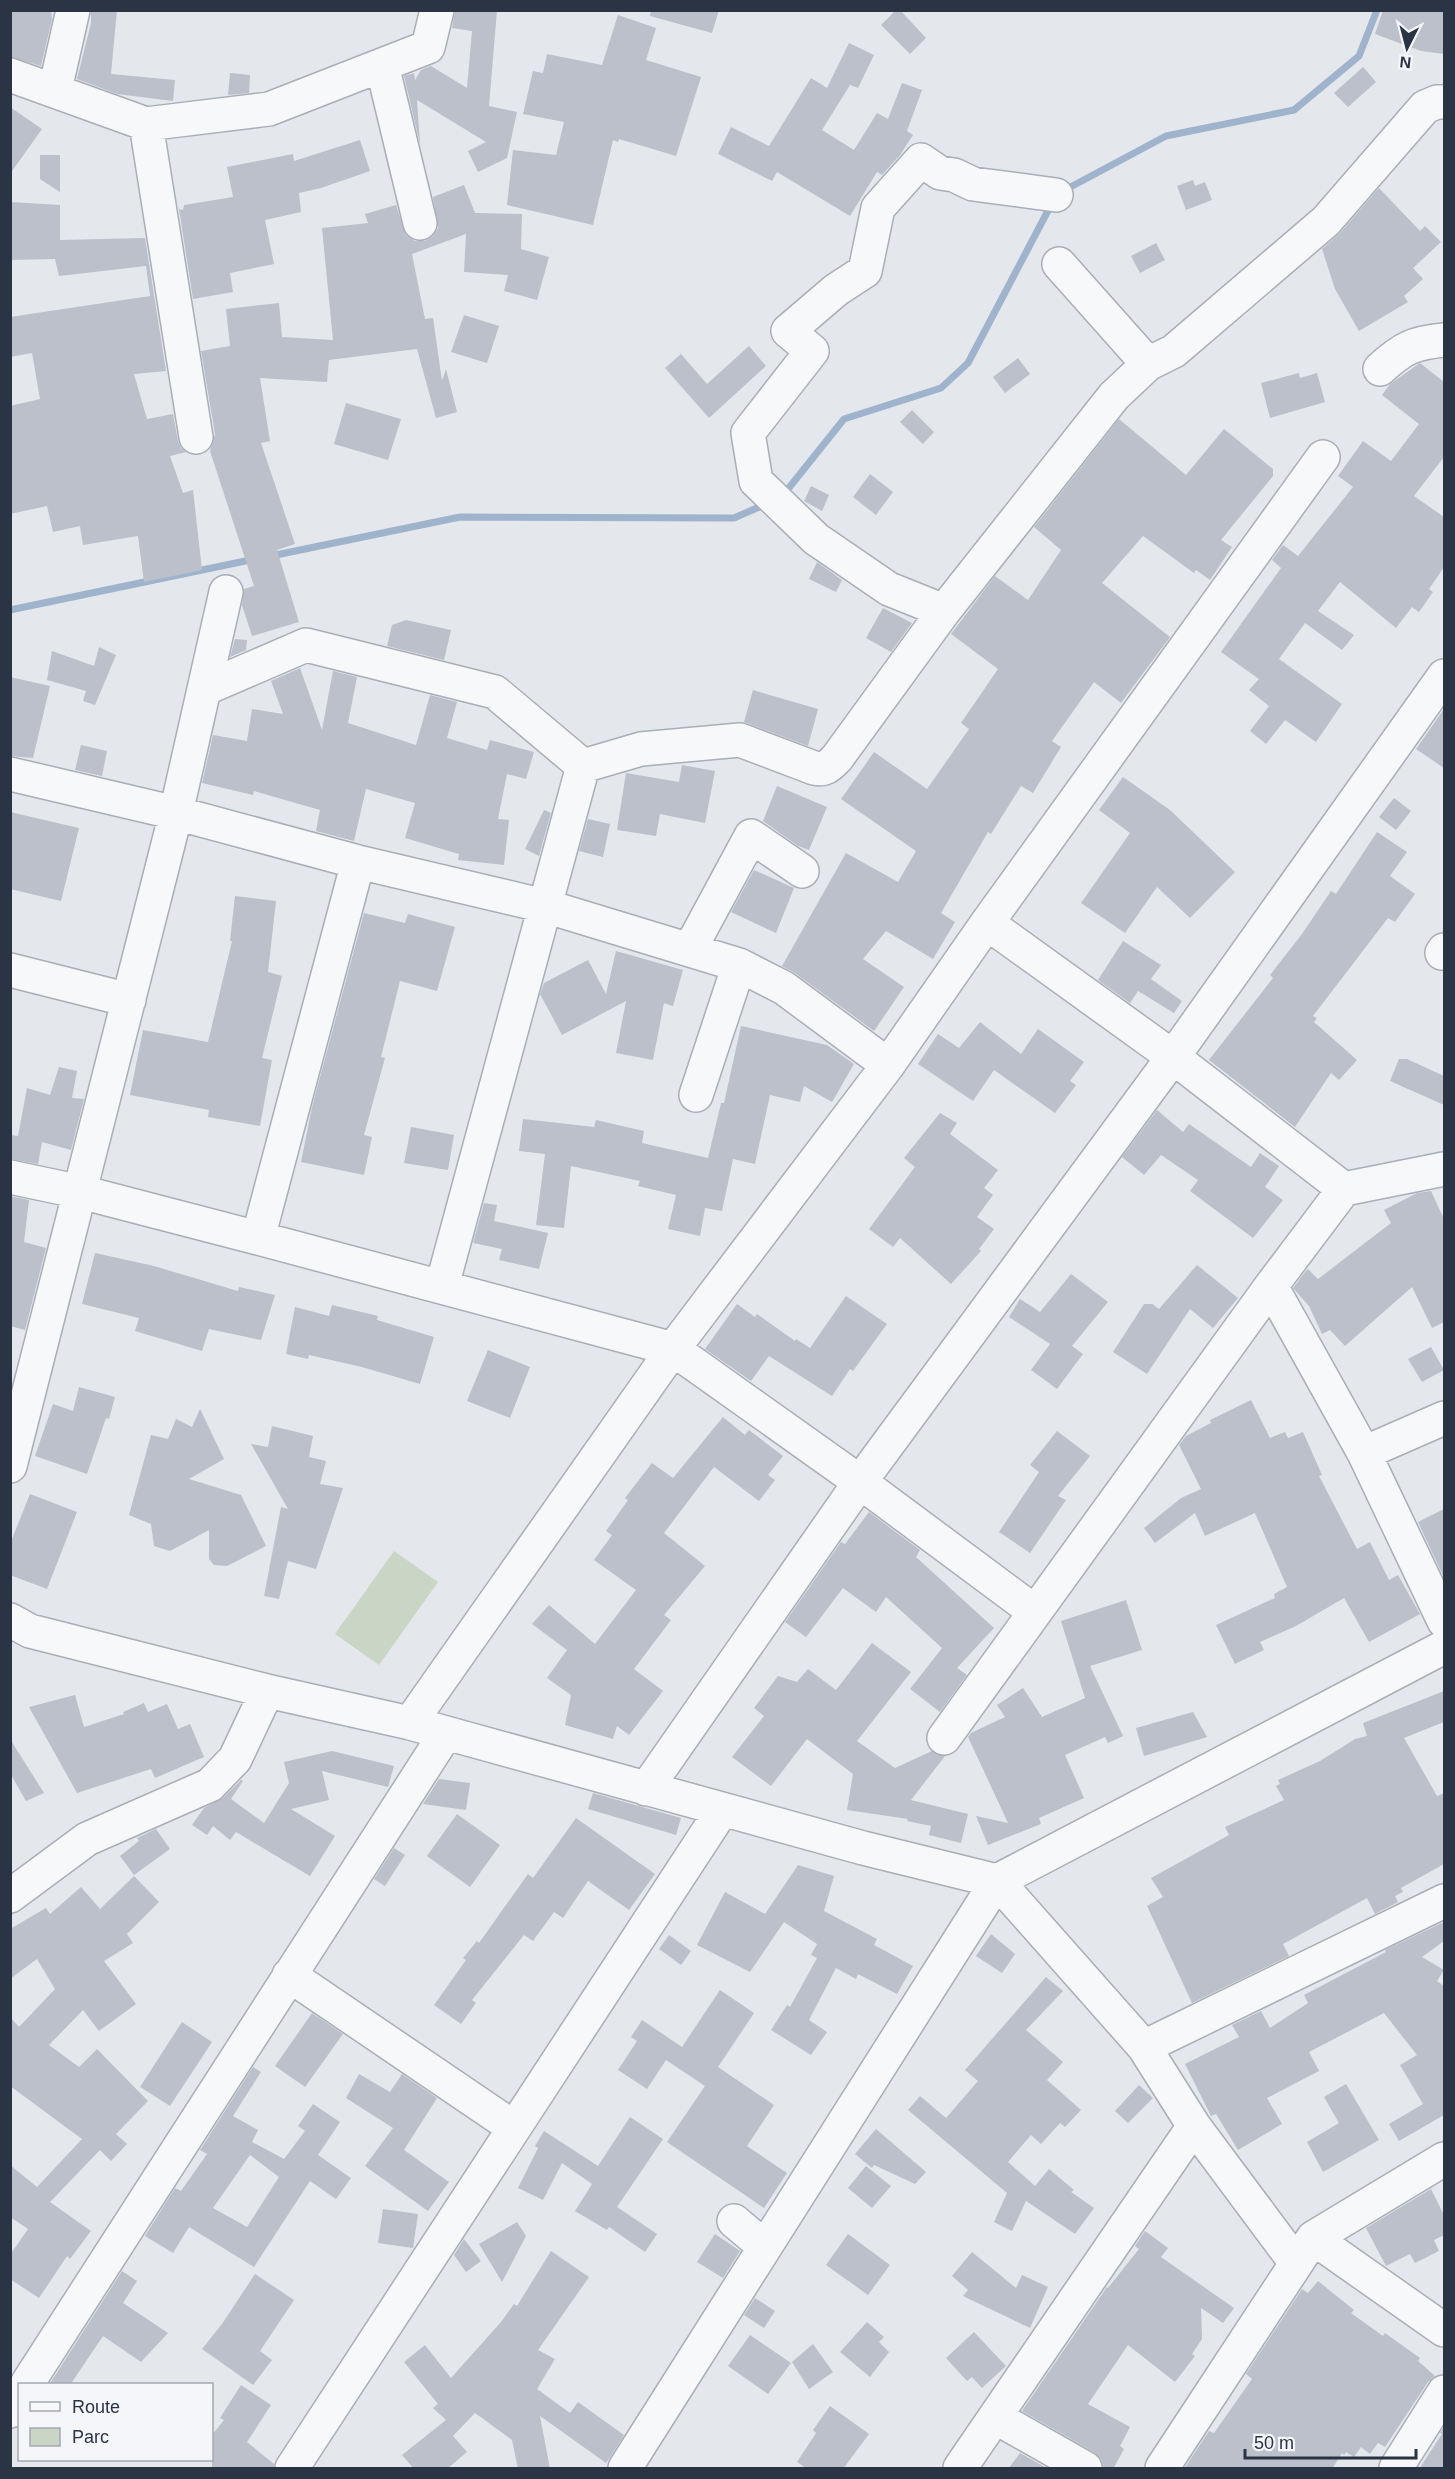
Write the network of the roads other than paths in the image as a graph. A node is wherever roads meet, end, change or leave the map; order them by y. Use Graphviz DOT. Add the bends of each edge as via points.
graph roads {
  1 [pos="73,10"];
  2 [pos="436,10"];
  3 [pos="382,65"];
  4 [pos="10,75"];
  5 [pos="55,90"];
  6 [pos="1444,102"];
  7 [pos="146,124"];
  8 [pos="1056,195"];
  9 [pos="420,223"];
  10 [pos="1059,264"];
  11 [pos="1444,340"];
  12 [pos="1149,364"];
  13 [pos="1380,369"];
  14 [pos="196,437"];
  15 [pos="1323,456"];
  16 [pos="226,591"];
  17 [pos="944,611"];
  18 [pos="1444,676"];
  19 [pos="204,689"];
  20 [pos="583,766"];
  21 [pos="10,774"];
  22 [pos="176,813"];
  23 [pos="358,862"];
  24 [pos="802,871"];
  25 [pos="545,906"];
  26 [pos="987,923"];
  27 [pos="690,949"];
  28 [pos="739,965"];
  29 [pos="10,970"];
  30 [pos="129,1000"];
  31 [pos="1173,1057"];
  32 [pos="888,1065"];
  33 [pos="696,1095"];
  34 [pos="1444,1169"];
  35 [pos="10,1178"];
  36 [pos="1344,1189"];
  37 [pos="81,1192"];
  38 [pos="258,1238"];
  39 [pos="442,1286"];
  40 [pos="1271,1286"];
  41 [pos="673,1349"];
  42 [pos="1444,1418"];
  43 [pos="1364,1453"];
  44 [pos="10,1466"];
  45 [pos="860,1482"];
  46 [pos="1035,1612"];
  47 [pos="10,1620"];
  48 [pos="1444,1621"];
  49 [pos="1444,1647"];
  50 [pos="267,1691"];
  51 [pos="410,1723"];
  52 [pos="446,1733"];
  53 [pos="944,1738"];
  54 [pos="646,1789"];
  55 [pos="722,1809"];
  56 [pos="997,1881"];
  57 [pos="10,1896"];
  58 [pos="1444,1901"];
  59 [pos="289,1975"];
  60 [pos="1144,2047"];
  61 [pos="1194,2126"];
  62 [pos="513,2127"];
  63 [pos="1444,2159"];
  64 [pos="734,2221"];
  65 [pos="765,2247"];
  66 [pos="1305,2250"];
  67 [pos="1444,2330"];
  68 [pos="28,2383"];
  69 [pos="1444,2392"];
  70 [pos="995,2417"];
  71 [pos="292,2469"];
  72 [pos="625,2469"];
  73 [pos="960,2469"];
  74 [pos="1085,2469"];
  75 [pos="1162,2469"];
  76 [pos="1396,2469"];
  1 -- 5 [label="street"];
  2 -- 3 [label="street" via="428,47"];
  3 -- 7 [label="street" via="269,109"];
  3 -- 9 [label="street"];
  4 -- 5 [label="street"];
  5 -- 7 [label="street"];
  6 -- 12 [label="street" via="1425,107 1326,221 1174,351"];
  7 -- 14 [label="street"];
  8 -- 17 [label="street" via="973,184 940,173 921,160 878,208 865,271 788,331 812,351 748,433 756,481 816,539 889,589"];
  10 -- 12 [label="street"];
  11 -- 13 [label="street" via="1420,342 1400,351"];
  12 -- 17 [label="street" via="1114,396"];
  15 -- 26 [label="street"];
  16 -- 19 [label="street"];
  17 -- 20 [label="street" via="828,767 814,768 740,740 641,749"];
  18 -- 31 [label="street"];
  19 -- 20 [label="street" via="306,645 495,692"];
  19 -- 22 [label="street"];
  20 -- 25 [label="street"];
  21 -- 22 [label="street"];
  22 -- 23 [label="street"];
  22 -- 30 [label="street"];
  23 -- 25 [label="street"];
  23 -- 38 [label="street"];
  24 -- 27 [label="street" via="751,836"];
  25 -- 27 [label="street"];
  25 -- 39 [label="street"];
  26 -- 31 [label="street"];
  26 -- 32 [label="street"];
  27 -- 28 [label="street"];
  28 -- 32 [label="street" via="784,988"];
  28 -- 33 [label="street"];
  29 -- 30 [label="street"];
  30 -- 37 [label="street"];
  31 -- 36 [label="street"];
  31 -- 45 [label="street"];
  32 -- 41 [label="street"];
  34 -- 36 [label="street"];
  35 -- 37 [label="street"];
  36 -- 40 [label="street"];
  37 -- 38 [label="street"];
  37 -- 44 [label="street"];
  38 -- 39 [label="street"];
  39 -- 41 [label="street"];
  40 -- 43 [label="street"];
  40 -- 46 [label="street"];
  41 -- 45 [label="street"];
  41 -- 51 [label="street"];
  42 -- 43 [label="street"];
  43 -- 48 [label="street"];
  45 -- 46 [label="street"];
  45 -- 54 [label="street"];
  46 -- 53 [label="street"];
  47 -- 50 [label="street" via="30,1631"];
  49 -- 56 [label="street"];
  50 -- 51 [label="street"];
  50 -- 57 [label="street" via="236,1760 210,1785 87,1839"];
  51 -- 52 [label="street"];
  52 -- 54 [label="street"];
  52 -- 59 [label="street"];
  54 -- 55 [label="street"];
  55 -- 56 [label="street"];
  55 -- 62 [label="street"];
  56 -- 60 [label="street"];
  56 -- 65 [label="street"];
  58 -- 60 [label="street"];
  59 -- 62 [label="street"];
  59 -- 68 [label="street"];
  60 -- 61 [label="street"];
  61 -- 66 [label="street"];
  61 -- 70 [label="street"];
  62 -- 71 [label="street"];
  63 -- 66 [label="street"];
  64 -- 65 [label="street"];
  65 -- 72 [label="street"];
  66 -- 67 [label="street"];
  66 -- 75 [label="street"];
  69 -- 76 [label="street"];
  70 -- 73 [label="street"];
  70 -- 74 [label="street"];
}
